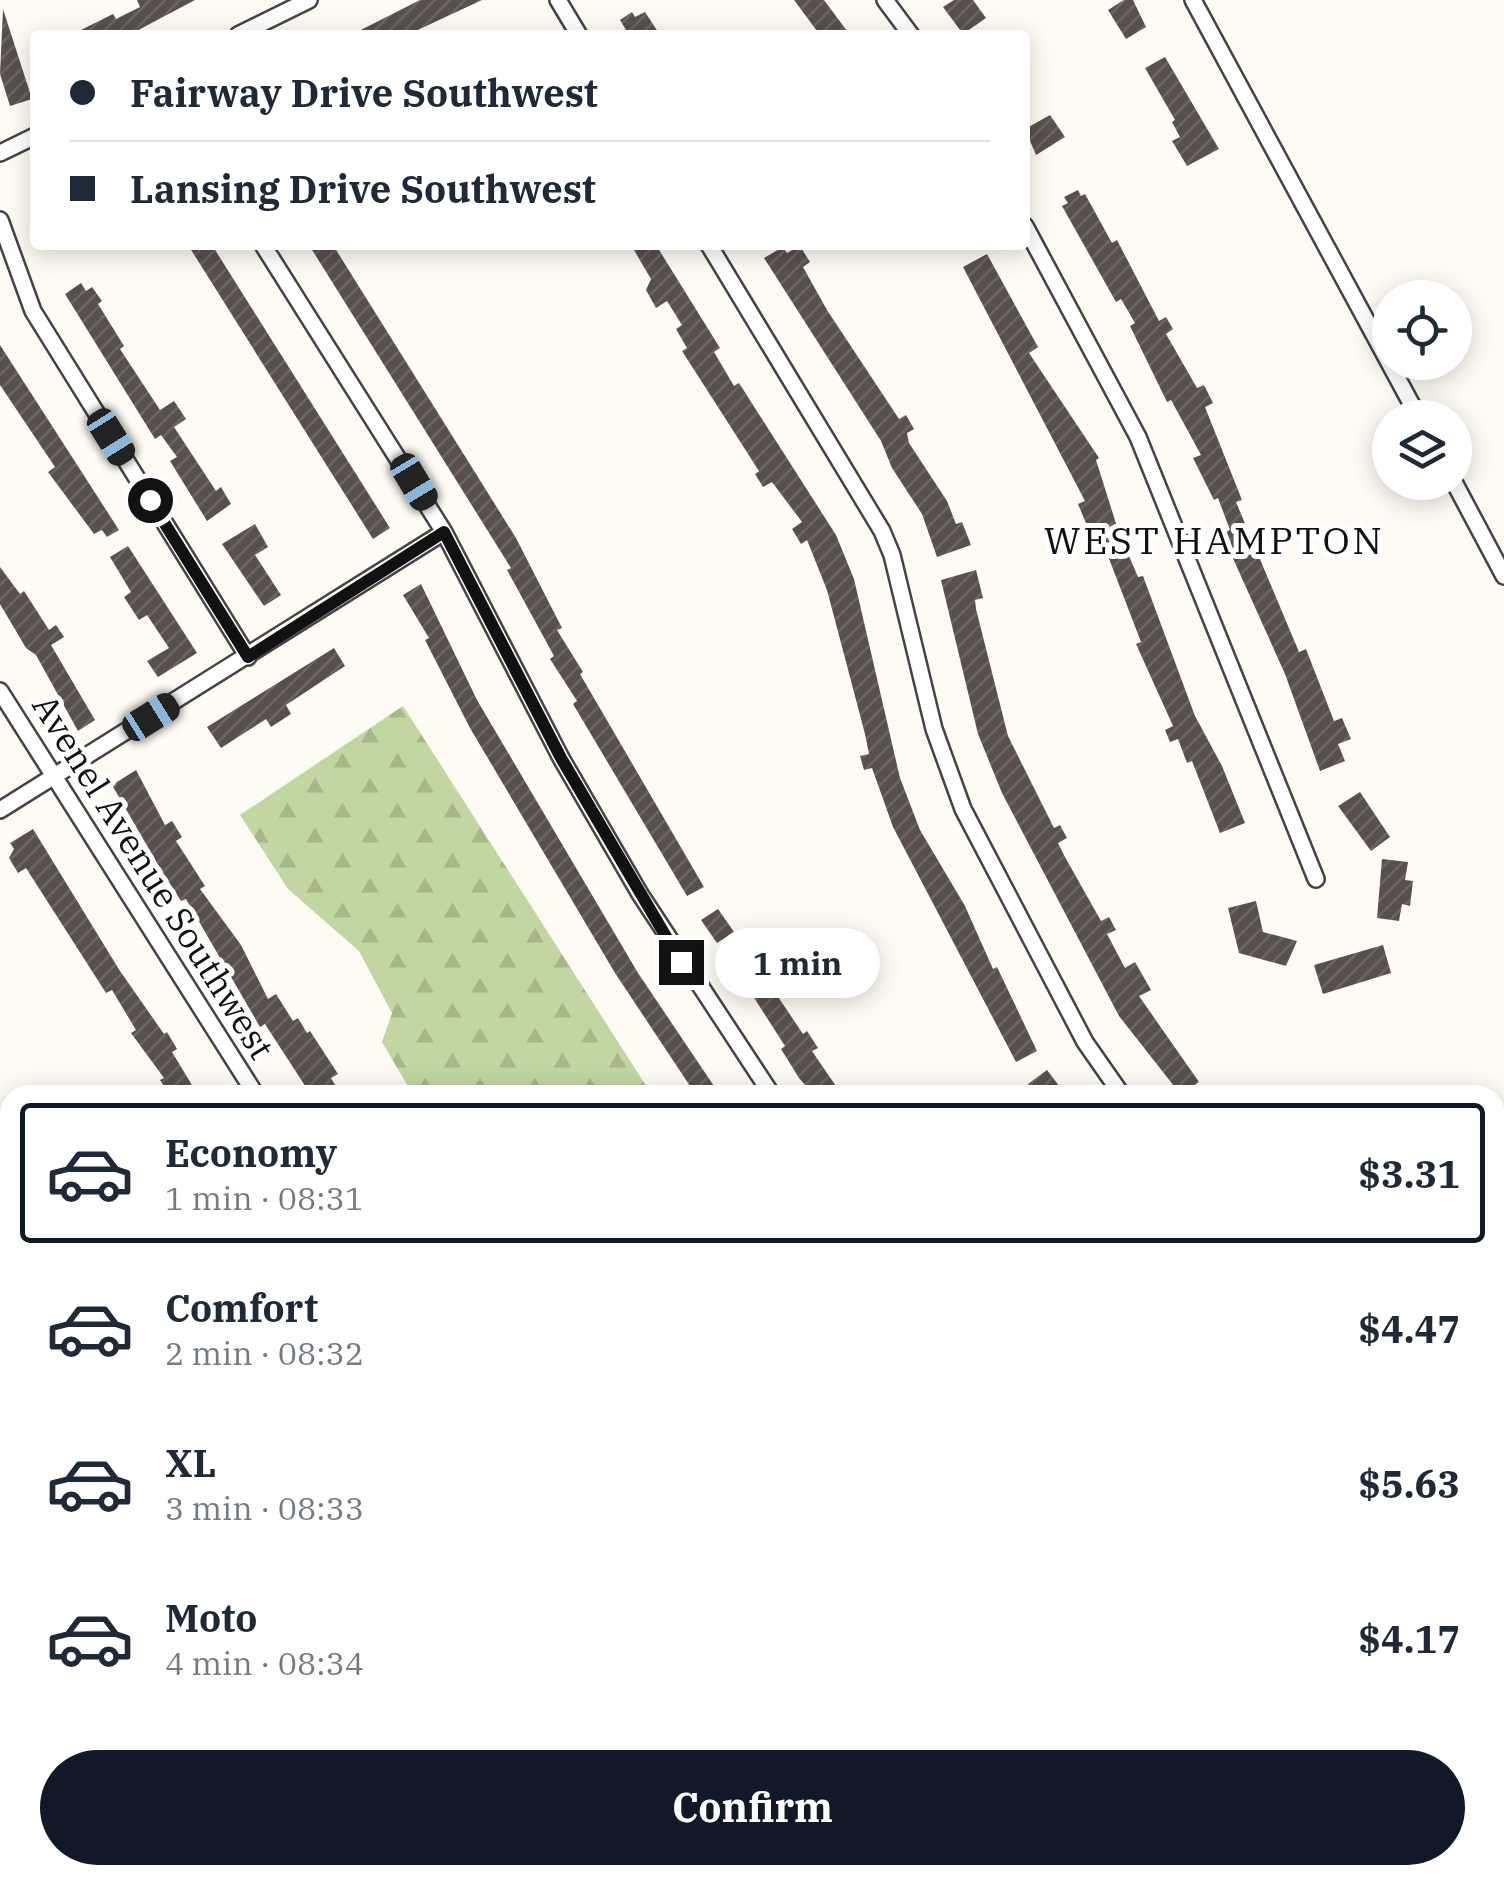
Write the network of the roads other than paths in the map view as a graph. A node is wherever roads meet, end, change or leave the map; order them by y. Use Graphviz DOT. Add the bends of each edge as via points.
graph roads {
  1 [pos="309,0"];
  2 [pos="558,0"];
  3 [pos="885,0"];
  4 [pos="1193,0"];
  5 [pos="248,30"];
  6 [pos="576,30"];
  7 [pos="907,30"];
  8 [pos="30,139"];
  9 [pos="0,154"];
  10 [pos="0,220"];
  11 [pos="1030,235"];
  12 [pos="266,250"];
  13 [pos="712,250"];
  14 [pos="1409,400"];
  15 [pos="1464,500"];
  16 [pos="444,532"];
  17 [pos="1504,576"];
  18 [pos="248,657"];
  19 [pos="0,690"];
  20 [pos="54,777"];
  21 [pos="0,810"];
  22 [pos="1316,879"];
  23 [pos="250,1085"];
  24 [pos="765,1085"];
  25 [pos="1115,1085"];
  1 -- 5 [label="street"];
  2 -- 6 [label="street"];
  3 -- 7 [label="street"];
  4 -- 14 [label="street"];
  8 -- 9 [label="street"];
  10 -- 18 [label="street" via="33,311"];
  11 -- 22 [label="street" via="1138,437"];
  12 -- 16 [label="street"];
  13 -- 25 [label="street" via="882,531 934,729 963,809 1076,1026"];
  15 -- 17 [label="street"];
  16 -- 18 [label="street"];
  16 -- 24 [label="street" via="640,894"];
  18 -- 20 [label="street"];
  19 -- 20 [label="street, Avenel Avenue Southwest"];
  20 -- 21 [label="street"];
  20 -- 23 [label="street, Avenel Avenue Southwest"];
}
